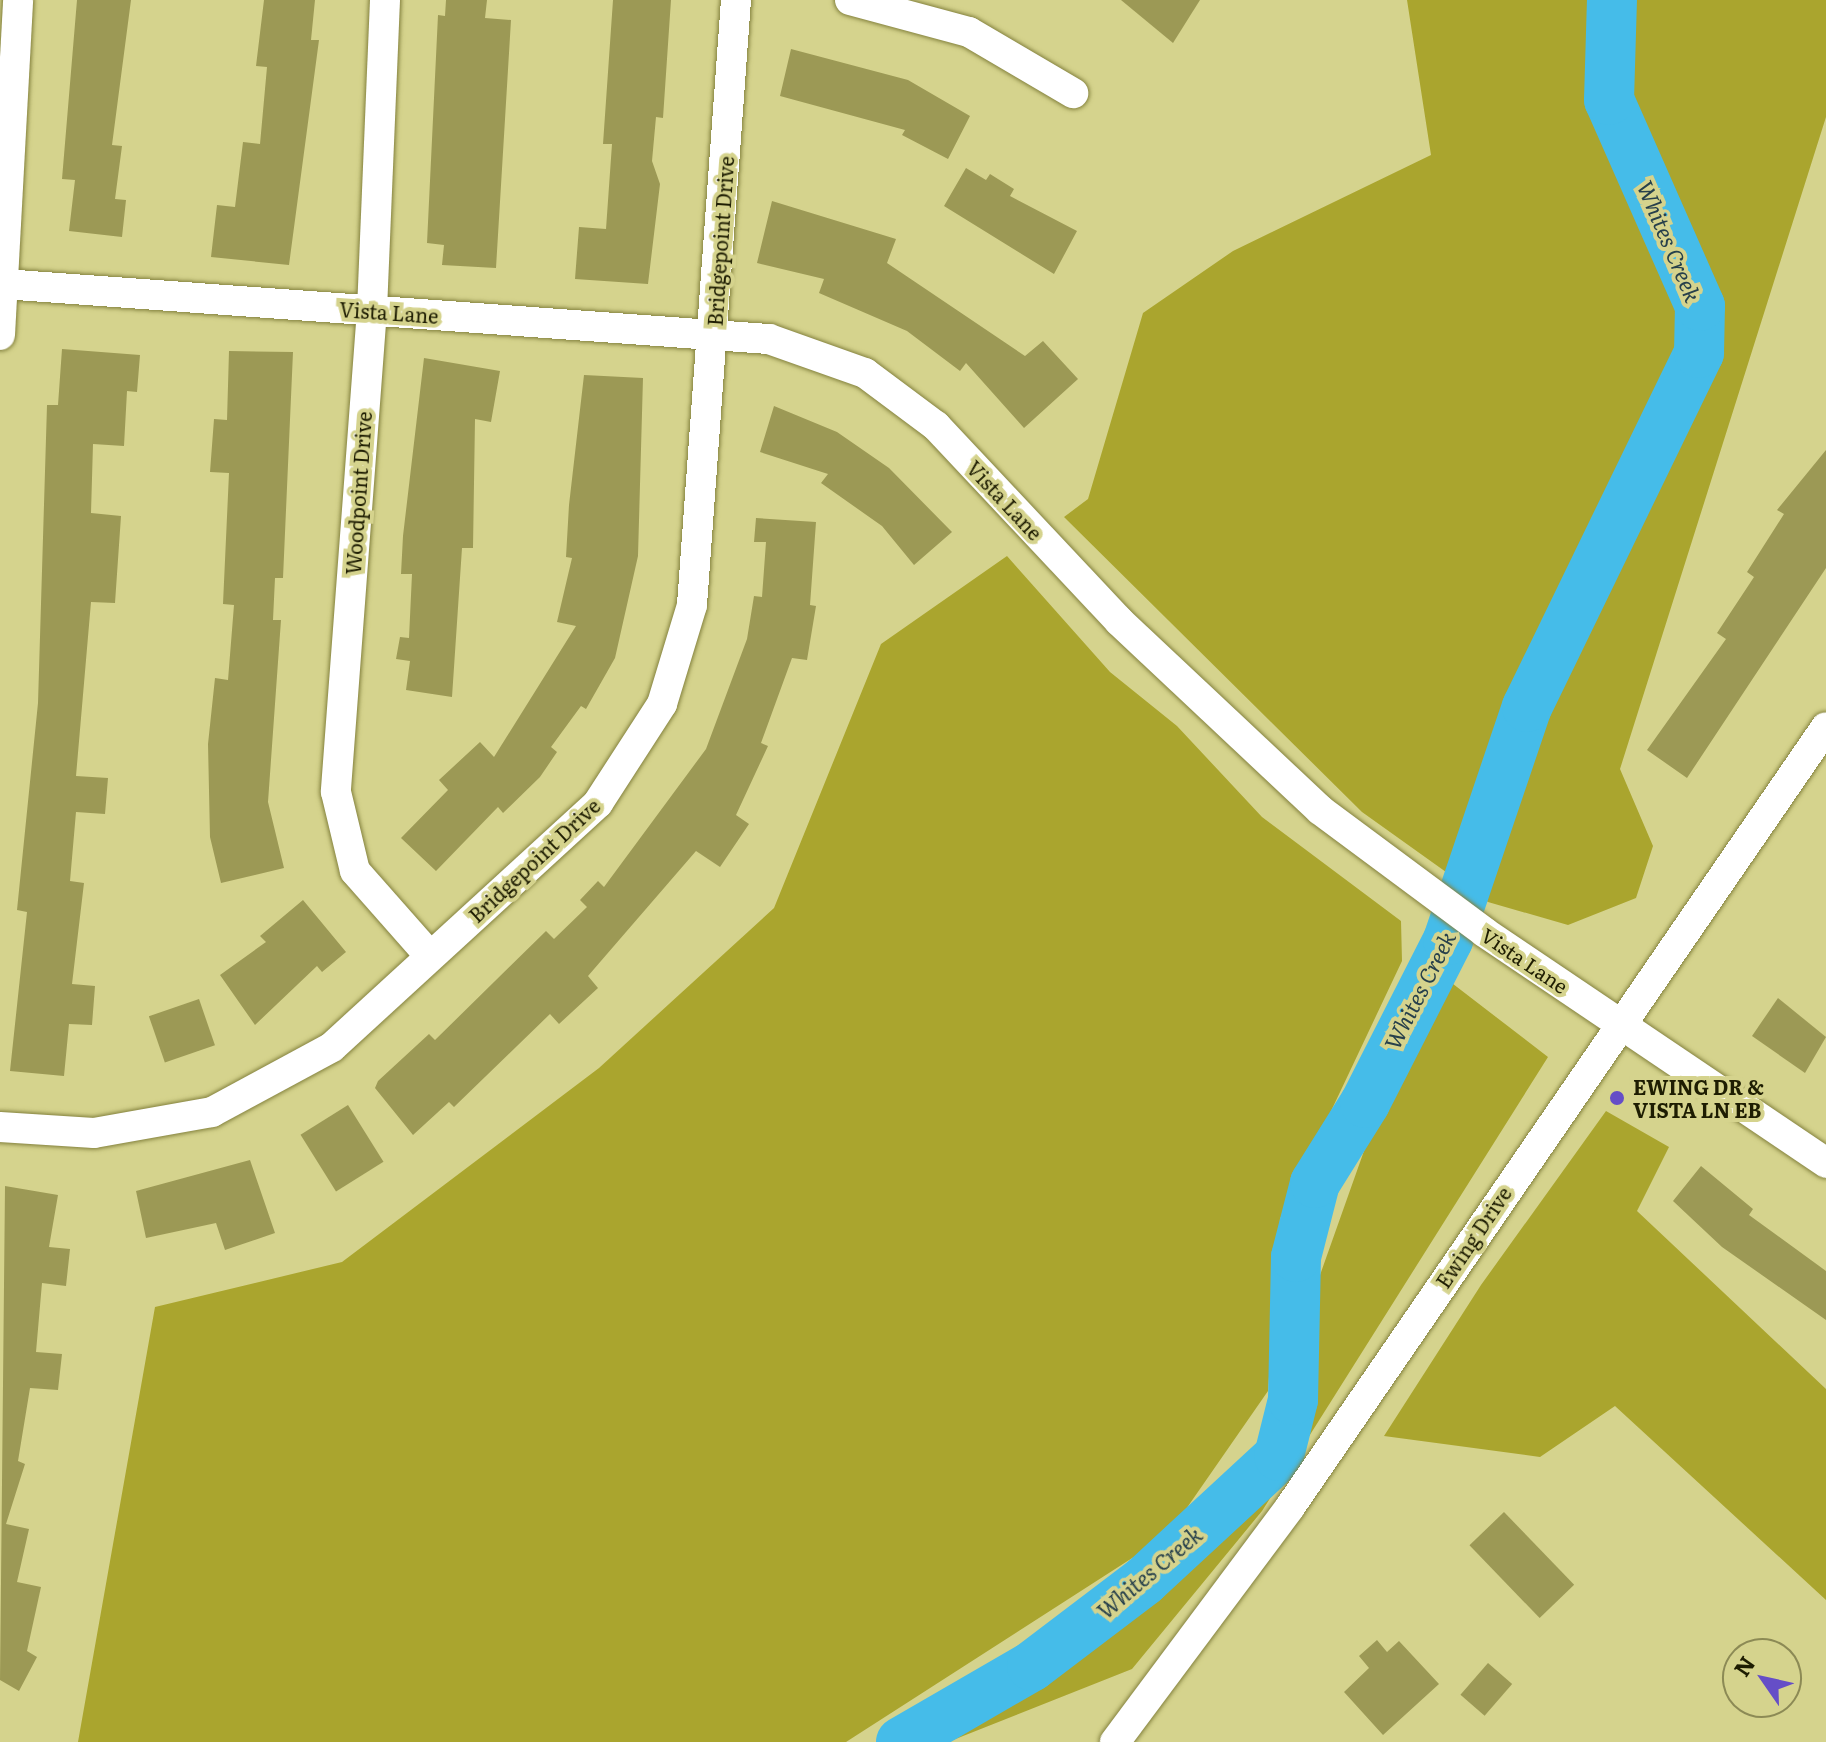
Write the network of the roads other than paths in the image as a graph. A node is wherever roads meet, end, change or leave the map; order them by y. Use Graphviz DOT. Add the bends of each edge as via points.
graph roads {
  1 [pos="18,0"];
  2 [pos="385,0"];
  3 [pos="736,0"];
  4 [pos="850,0"];
  5 [pos="1073,93"];
  6 [pos="3,284"];
  7 [pos="372,310"];
  8 [pos="0,335"];
  9 [pos="714,335"];
  10 [pos="1826,727"];
  11 [pos="430,956"];
  12 [pos="1618,1023"];
  13 [pos="0,1127"];
  14 [pos="1824,1156"];
  15 [pos="1115,1742"];
  1 -- 6 [label="street"];
  2 -- 7 [label="street, Woodpoint Drive"];
  3 -- 9 [label="street, Bridgepoint Drive"];
  4 -- 5 [label="street" via="969,32"];
  6 -- 7 [label="street, Vista Lane"];
  6 -- 8 [label="street"];
  7 -- 9 [label="street, Vista Lane"];
  7 -- 11 [label="street, Woodpoint Drive" via="336,792 355,871"];
  9 -- 11 [label="street, Bridgepoint Drive" via="692,605 662,704 598,803"];
  9 -- 12 [label="street, Vista Lane" via="769,339 865,373 936,426 1119,621 1320,810"];
  10 -- 12 [label="street, Ewing Drive"];
  11 -- 13 [label="street, Bridgepoint Drive" via="332,1047 212,1112 94,1133"];
  12 -- 14 [label="street, Vista Lane"];
  12 -- 15 [label="street, Ewing Drive" via="1290,1507"];
}
